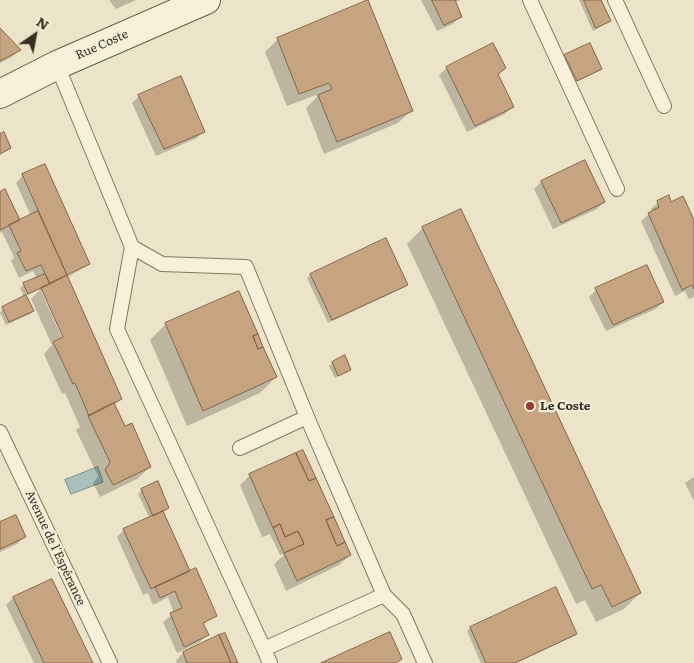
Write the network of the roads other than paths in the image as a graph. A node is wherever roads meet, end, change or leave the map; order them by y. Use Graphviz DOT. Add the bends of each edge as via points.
graph roads {
  1 [pos="206,0"];
  2 [pos="530,0"];
  3 [pos="615,0"];
  4 [pos="57,65"];
  5 [pos="0,94"];
  6 [pos="664,106"];
  7 [pos="617,189"];
  8 [pos="132,247"];
  9 [pos="307,417"];
  10 [pos="0,432"];
  11 [pos="240,448"];
  12 [pos="384,595"];
  13 [pos="264,649"];
  14 [pos="110,663"];
  15 [pos="270,663"];
  16 [pos="425,663"];
  1 -- 4 [label="main road, Rue Coste"];
  2 -- 7 [label="lane"];
  3 -- 6 [label="lane"];
  4 -- 5 [label="main road, Rue Coste"];
  4 -- 8 [label="lane"];
  8 -- 9 [label="lane" via="162,264 246,267"];
  8 -- 13 [label="lane" via="117,329"];
  9 -- 11 [label="lane"];
  9 -- 12 [label="lane"];
  10 -- 14 [label="lane, Avenue de l'Espérance"];
  12 -- 13 [label="lane"];
  12 -- 16 [label="lane" via="403,614"];
  13 -- 15 [label="lane"];
}
